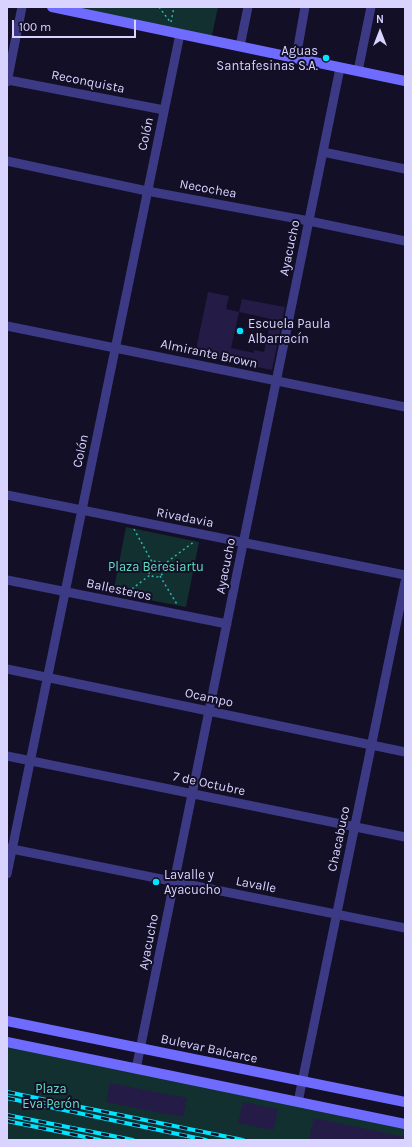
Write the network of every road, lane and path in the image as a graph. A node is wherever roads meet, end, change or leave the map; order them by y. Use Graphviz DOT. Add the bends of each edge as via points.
graph roads {
  1 [pos="22,7"];
  2 [pos="52,7"];
  3 [pos="159,7"];
  4 [pos="174,7"];
  5 [pos="248,7"];
  6 [pos="305,7"];
  7 [pos="371,7"];
  8 [pos="170,27"];
  9 [pos="180,34"];
  10 [pos="240,46"];
  11 [pos="296,58"];
  12 [pos="340,68"];
  13 [pos="358,71"];
  14 [pos="7,81"];
  15 [pos="405,81"];
  16 [pos="164,110"];
  17 [pos="323,152"];
  18 [pos="7,161"];
  19 [pos="405,169"];
  20 [pos="147,191"];
  21 [pos="309,221"];
  22 [pos="405,241"];
  23 [pos="7,326"];
  24 [pos="115,348"];
  25 [pos="276,381"];
  26 [pos="405,407"];
  27 [pos="7,495"];
  28 [pos="82,510"];
  29 [pos="130,520"];
  30 [pos="202,535"];
  31 [pos="243,543"];
  32 [pos="152,562"];
  33 [pos="163,565"];
  34 [pos="150,576"];
  35 [pos="160,576"];
  36 [pos="405,576"];
  37 [pos="7,580"];
  38 [pos="405,582"];
  39 [pos="65,592"];
  40 [pos="114,602"];
  41 [pos="184,616"];
  42 [pos="227,624"];
  43 [pos="7,669"];
  44 [pos="47,678"];
  45 [pos="209,711"];
  46 [pos="371,745"];
  47 [pos="405,752"];
  48 [pos="7,756"];
  49 [pos="30,760"];
  50 [pos="192,794"];
  51 [pos="354,827"];
  52 [pos="405,837"];
  53 [pos="10,848"];
  54 [pos="7,874"];
  55 [pos="174,882"];
  56 [pos="336,915"];
  57 [pos="405,928"];
  58 [pos="7,1020"];
  59 [pos="7,1042"];
  60 [pos="141,1048"];
  61 [pos="136,1069"];
  62 [pos="302,1081"];
  63 [pos="298,1102"];
  64 [pos="405,1102"];
  65 [pos="405,1124"];
  1 -- 14 [label="street"];
  2 -- 8 [label="main road"];
  3 -- 8 [label="path"];
  4 -- 8 [label="path"];
  5 -- 10 [label="street"];
  6 -- 11 [label="street"];
  7 -- 13 [label="street"];
  8 -- 9 [label="main road"];
  9 -- 10 [label="main road"];
  9 -- 16 [label="street, Colón"];
  10 -- 11 [label="main road"];
  11 -- 12 [label="main road"];
  12 -- 13 [label="main road"];
  12 -- 17 [label="street, Ayacucho"];
  13 -- 15 [label="main road"];
  14 -- 16 [label="street, Reconquista"];
  16 -- 20 [label="street, Colón"];
  17 -- 19 [label="street"];
  17 -- 21 [label="street, Ayacucho"];
  18 -- 20 [label="street, Necochea"];
  20 -- 21 [label="street, Necochea"];
  20 -- 24 [label="street, Colón"];
  21 -- 22 [label="street, Necochea"];
  21 -- 25 [label="street, Ayacucho"];
  23 -- 24 [label="street, Almirante Brown"];
  24 -- 25 [label="street, Almirante Brown"];
  24 -- 28 [label="street, Colón"];
  25 -- 26 [label="street, Almirante Brown"];
  25 -- 31 [label="street, Ayacucho"];
  27 -- 28 [label="street, Rivadavia"];
  28 -- 29 [label="street, Rivadavia"];
  28 -- 39 [label="street, Colón"];
  29 -- 30 [label="street, Rivadavia"];
  29 -- 32 [label="path"];
  30 -- 31 [label="street, Rivadavia"];
  30 -- 33 [label="path"];
  31 -- 36 [label="street, Rivadavia"];
  31 -- 42 [label="street, Ayacucho"];
  32 -- 33 [label="path" via="160,562"];
  32 -- 34 [label="path" via="148,568"];
  33 -- 35 [label="path" via="164,573"];
  34 -- 35 [label="path"];
  34 -- 40 [label="path"];
  35 -- 41 [label="path"];
  37 -- 39 [label="street, Ballesteros"];
  38 -- 46 [label="street, Chacabuco"];
  39 -- 40 [label="street, Ballesteros"];
  39 -- 44 [label="street, Colón"];
  40 -- 41 [label="street, Ballesteros"];
  41 -- 42 [label="street, Ballesteros"];
  42 -- 45 [label="street, Ayacucho"];
  43 -- 44 [label="street, Ocampo"];
  44 -- 45 [label="street, Ocampo"];
  44 -- 49 [label="street, Colón"];
  45 -- 46 [label="street, Ocampo"];
  45 -- 50 [label="street, Ayacucho"];
  46 -- 47 [label="street, Ocampo"];
  46 -- 51 [label="street, Chacabuco"];
  48 -- 49 [label="street, 7 de Octubre"];
  49 -- 50 [label="street, 7 de Octubre"];
  49 -- 53 [label="street, Colón"];
  50 -- 51 [label="street, 7 de Octubre"];
  50 -- 55 [label="street, Ayacucho"];
  51 -- 52 [label="street, 7 de Octubre"];
  51 -- 56 [label="street, Chacabuco"];
  53 -- 54 [label="street, Colón"];
  53 -- 55 [label="street, Lavalle"];
  55 -- 56 [label="street, Lavalle"];
  55 -- 60 [label="street, Ayacucho"];
  56 -- 57 [label="street, Lavalle"];
  56 -- 62 [label="street, Chacabuco"];
  58 -- 60 [label="main road, Bulevar Balcarce"];
  59 -- 61 [label="main road"];
  60 -- 61 [label="street, Ayacucho"];
  60 -- 62 [label="main road, Bulevar Balcarce"];
  61 -- 63 [label="main road"];
  62 -- 63 [label="street, Chacabuco"];
  62 -- 64 [label="main road, Bulevar Balcarce"];
  63 -- 65 [label="main road"];
}
